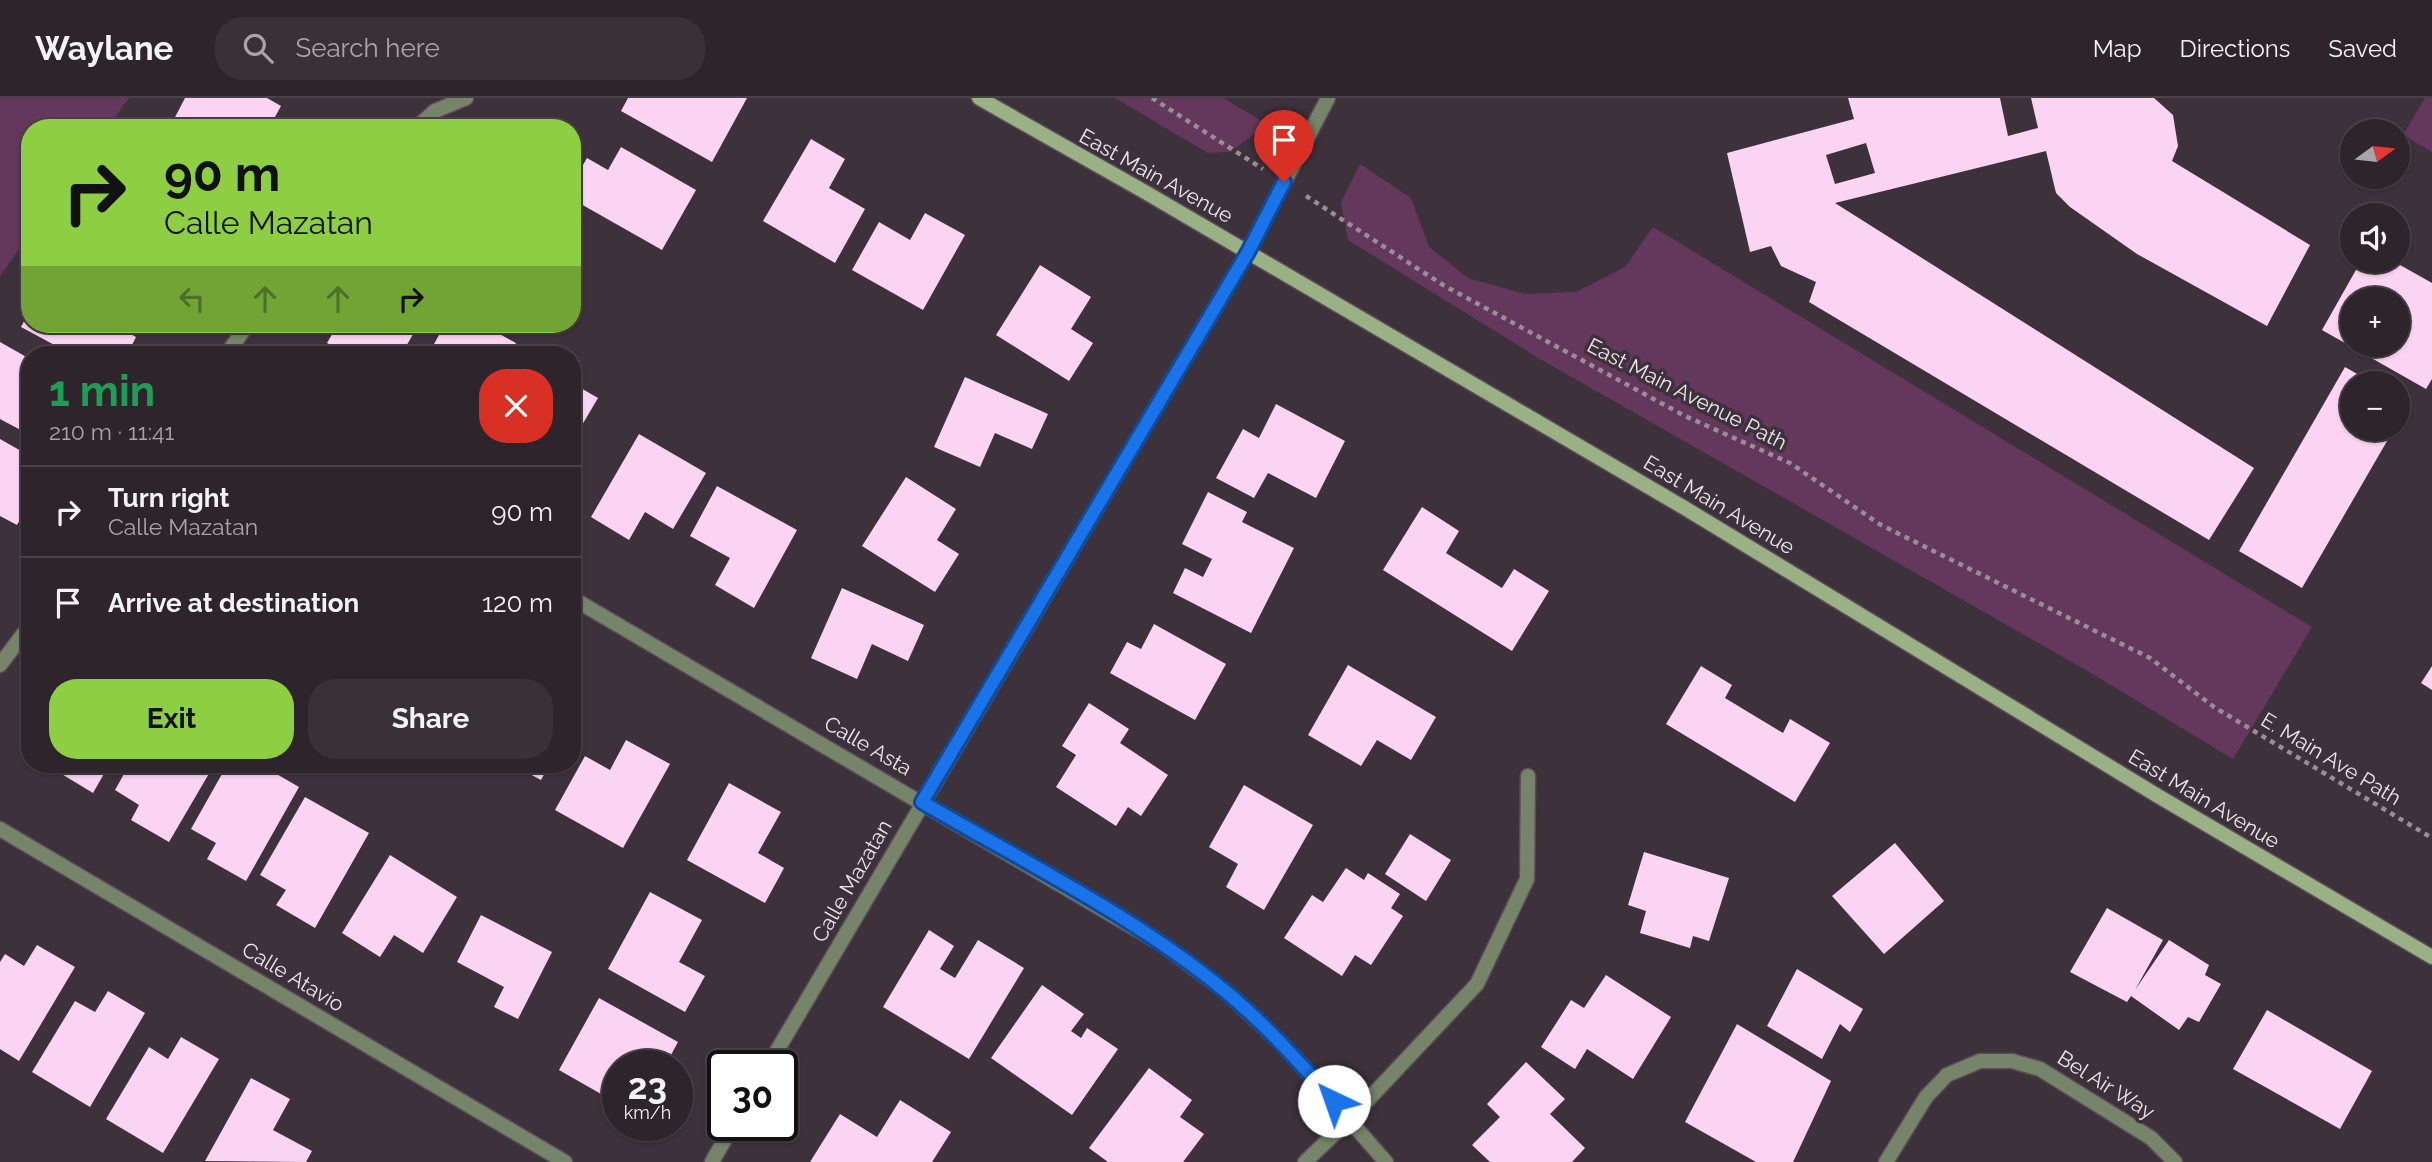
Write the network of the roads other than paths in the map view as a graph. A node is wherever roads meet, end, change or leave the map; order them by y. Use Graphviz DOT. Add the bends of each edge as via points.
graph roads {
  1 [pos="466,98"];
  2 [pos="979,98"];
  3 [pos="1328,98"];
  4 [pos="426,119"];
  5 [pos="1248,252"];
  6 [pos="581,603"];
  7 [pos="21,637"];
  8 [pos="0,665"];
  9 [pos="1528,776"];
  10 [pos="922,802"];
  11 [pos="0,829"];
  12 [pos="2432,957"];
  13 [pos="777,1050"];
  14 [pos="1350,1119"];
  15 [pos="724,1141"];
  16 [pos="565,1162"];
  17 [pos="712,1162"];
  18 [pos="1306,1162"];
  19 [pos="1386,1162"];
  20 [pos="1886,1162"];
  21 [pos="2175,1162"];
  1 -- 4 [label="street"];
  2 -- 5 [label="main road, East Main Avenue"];
  3 -- 5 [label="street, Calle Mazatan"];
  5 -- 10 [label="street, Calle Mazatan"];
  5 -- 12 [label="main road, East Main Avenue"];
  6 -- 10 [label="street, Calle Asta"];
  7 -- 8 [label="street"];
  9 -- 14 [label="street" via="1527,879 1477,984"];
  10 -- 13 [label="street, Calle Mazatan"];
  10 -- 14 [label="street, Calle Asta" via="1163,945 1226,992 1286,1048"];
  11 -- 16 [label="street, Calle Atavio"];
  14 -- 18 [label="street"];
  14 -- 19 [label="street, Calle Asta"];
  15 -- 17 [label="street"];
  20 -- 21 [label="street, Bel Air Way" via="1926,1097 1947,1075 1980,1061 2012,1061 2040,1069 2151,1138"];
}
